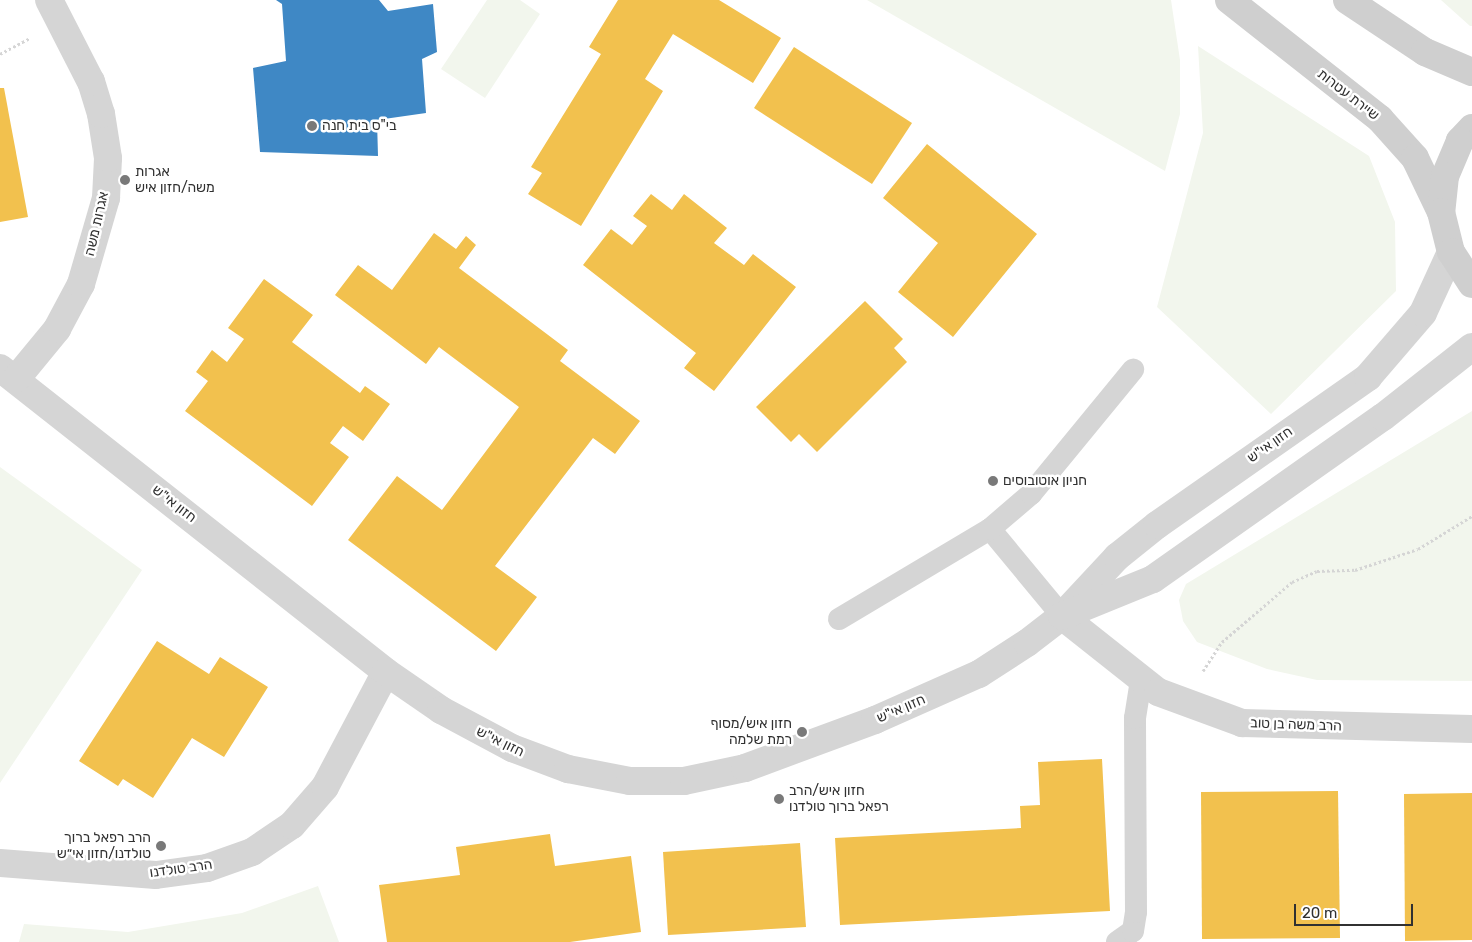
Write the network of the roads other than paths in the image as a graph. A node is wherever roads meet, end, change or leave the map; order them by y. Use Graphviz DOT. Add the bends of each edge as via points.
graph roads {
  1 [pos="49,0"];
  2 [pos="1229,0"];
  3 [pos="1347,0"];
  4 [pos="1472,72"];
  5 [pos="1472,128"];
  6 [pos="1441,212"];
  7 [pos="1451,252"];
  8 [pos="1472,284"];
  9 [pos="1472,347"];
  10 [pos="1133,370"];
  11 [pos="8,373"];
  12 [pos="990,529"];
  13 [pos="1062,616"];
  14 [pos="839,619"];
  15 [pos="386,672"];
  16 [pos="1141,682"];
  17 [pos="1472,729"];
  18 [pos="0,863"];
  19 [pos="1117,942"];
  1 -- 11 [label="street, אגרות משה" via="91,82 101,114 108,158 106,198 81,284 57,329"];
  2 -- 6 [label="main road, שיירת עטרות" via="1380,119 1415,158"];
  3 -- 4 [label="main road" via="1426,52"];
  5 -- 6 [label="main road" via="1460,141 1444,176"];
  6 -- 7 [label="main road"];
  7 -- 8 [label="main road"];
  7 -- 13 [label="street, חזון אי\"ש" via="1423,313 1368,377 1157,525 1117,557"];
  9 -- 13 [label="street, חזון אי\"ש" via="1384,417 1153,579"];
  10 -- 12 [label="lane" via="1031,494"];
  11 -- 15 [label="street, חזון אי\"ש"];
  12 -- 13 [label="lane"];
  12 -- 14 [label="lane"];
  13 -- 15 [label="street, חזון אי\"ש" via="979,674 936,694 767,760 684,781 602,777 538,760 458,720"];
  13 -- 16 [label="street, הרב משה בן טוב"];
  15 -- 18 [label="street, הרב טולדנו" via="325,787 292,826 252,852 207,868 156,875"];
  16 -- 17 [label="street, הרב משה בן טוב" via="1181,703 1242,723 1274,727"];
  16 -- 19 [label="lane" via="1135,718 1136,912 1134,931"];
}
